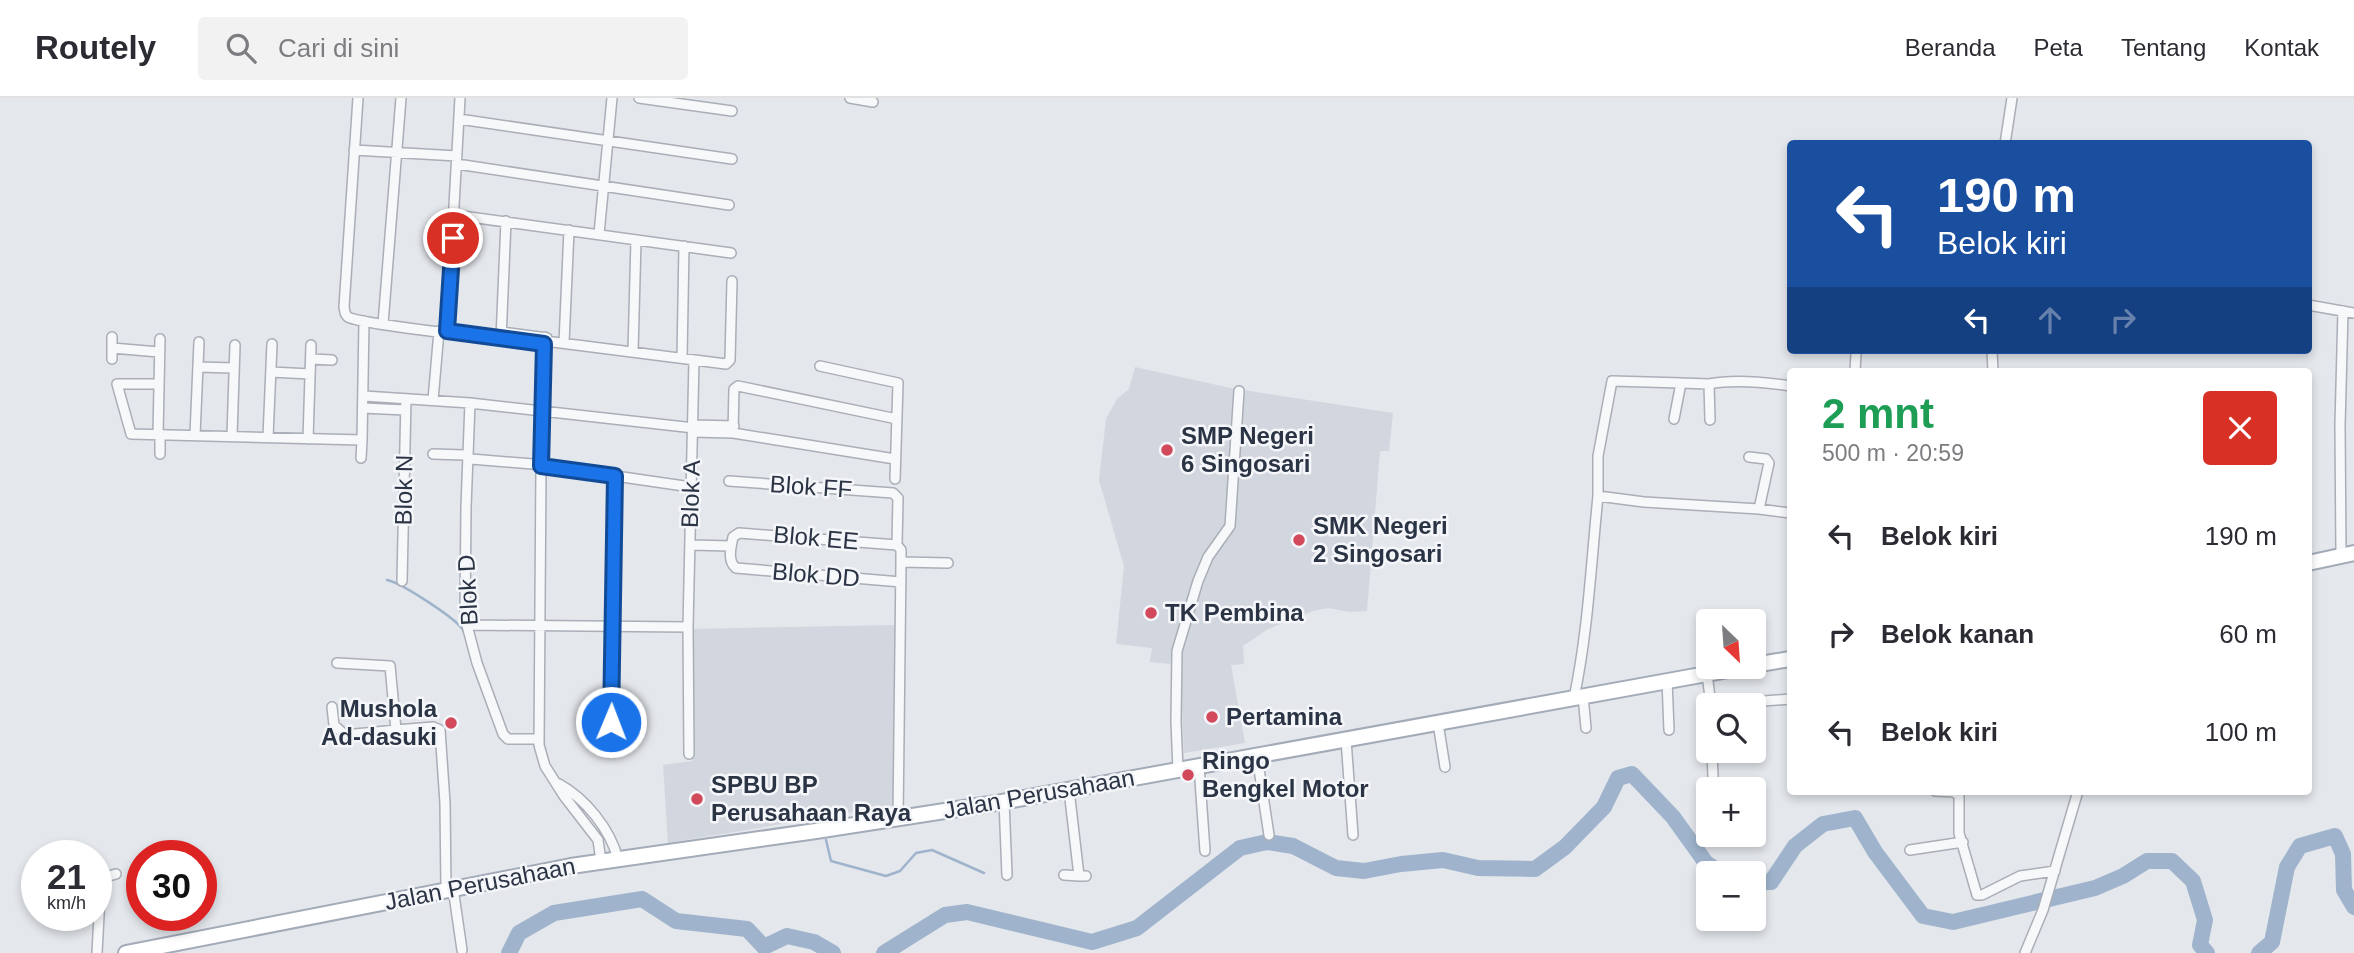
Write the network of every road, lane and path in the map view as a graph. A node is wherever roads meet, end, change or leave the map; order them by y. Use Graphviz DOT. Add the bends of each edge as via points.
graph roads {
  1 [pos="358,98"];
  2 [pos="401,98"];
  3 [pos="460,98"];
  4 [pos="612,98"];
  5 [pos="639,98"];
  6 [pos="850,98"];
  7 [pos="2012,98"];
  8 [pos="873,102"];
  9 [pos="732,111"];
  10 [pos="459,119"];
  11 [pos="608,140"];
  12 [pos="2006,140"];
  13 [pos="354,150"];
  14 [pos="397,152"];
  15 [pos="732,159"];
  16 [pos="457,160"];
  17 [pos="604,186"];
  18 [pos="729,205"];
  19 [pos="455,215"];
  20 [pos="506,221"];
  21 [pos="569,230"];
  22 [pos="599,234"];
  23 [pos="636,240"];
  24 [pos="684,246"];
  25 [pos="731,253"];
  26 [pos="732,281"];
  27 [pos="2312,305"];
  28 [pos="2343,311"];
  29 [pos="2354,313"];
  30 [pos="364,321"];
  31 [pos="383,324"];
  32 [pos="443,331"];
  33 [pos="500,336"];
  34 [pos="112,337"];
  35 [pos="160,339"];
  36 [pos="547,341"];
  37 [pos="199,342"];
  38 [pos="565,343"];
  39 [pos="272,344"];
  40 [pos="235,345"];
  41 [pos="311,345"];
  42 [pos="112,348"];
  43 [pos="159,352"];
  44 [pos="633,352"];
  45 [pos="1856,354"];
  46 [pos="682,358"];
  47 [pos="112,359"];
  48 [pos="311,359"];
  49 [pos="332,360"];
  50 [pos="694,360"];
  51 [pos="820,366"];
  52 [pos="198,367"];
  53 [pos="234,368"];
  54 [pos="1855,368"];
  55 [pos="271,372"];
  56 [pos="310,374"];
  57 [pos="1681,383"];
  58 [pos="158,384"];
  59 [pos="1709,384"];
  60 [pos="1787,386"];
  61 [pos="1239,391"];
  62 [pos="364,396"];
  63 [pos="406,399"];
  64 [pos="433,400"];
  65 [pos="470,403"];
  66 [pos="363,408"];
  67 [pos="405,410"];
  68 [pos="542,412"];
  69 [pos="897,419"];
  70 [pos="1674,419"];
  71 [pos="1710,420"];
  72 [pos="694,429"];
  73 [pos="734,430"];
  74 [pos="159,435"];
  75 [pos="195,435"];
  76 [pos="232,436"];
  77 [pos="268,437"];
  78 [pos="309,439"];
  79 [pos="362,440"];
  80 [pos="160,454"];
  81 [pos="433,454"];
  82 [pos="468,457"];
  83 [pos="1749,457"];
  84 [pos="361,458"];
  85 [pos="895,458"];
  86 [pos="541,466"];
  87 [pos="615,476"];
  88 [pos="895,479"];
  89 [pos="729,481"];
  90 [pos="691,486"];
  91 [pos="1598,496"];
  92 [pos="1759,509"];
  93 [pos="1787,513"];
  94 [pos="690,545"];
  95 [pos="897,545"];
  96 [pos="731,546"];
  97 [pos="2347,555"];
  98 [pos="901,562"];
  99 [pos="2312,562"];
  100 [pos="948,563"];
  101 [pos="402,581"];
  102 [pos="901,582"];
  103 [pos="468,625"];
  104 [pos="540,626"];
  105 [pos="613,626"];
  106 [pos="688,627"];
  107 [pos="1787,660"];
  108 [pos="337,663"];
  109 [pos="1766,663"];
  110 [pos="1696,676"];
  111 [pos="1667,680"];
  112 [pos="1578,697"];
  113 [pos="1787,699"];
  114 [pos="1766,701"];
  115 [pos="332,707"];
  116 [pos="611,722"];
  117 [pos="1438,723"];
  118 [pos="1586,728"];
  119 [pos="396,730"];
  120 [pos="1669,730"];
  121 [pos="539,739"];
  122 [pos="1346,740"];
  123 [pos="689,754"];
  124 [pos="1257,756"];
  125 [pos="1712,763"];
  126 [pos="1199,766"];
  127 [pos="1445,767"];
  128 [pos="1178,770"];
  129 [pos="1713,777"];
  130 [pos="557,783"];
  131 [pos="1069,790"];
  132 [pos="1958,795"];
  133 [pos="2077,795"];
  134 [pos="1004,801"];
  135 [pos="898,819"];
  136 [pos="1269,835"];
  137 [pos="1353,835"];
  138 [pos="1963,842"];
  139 [pos="1910,850"];
  140 [pos="1205,851"];
  141 [pos="618,859"];
  142 [pos="601,861"];
  143 [pos="2055,871"];
  144 [pos="116,874"];
  145 [pos="1007,875"];
  146 [pos="1064,875"];
  147 [pos="449,889"];
  148 [pos="462,950"];
  149 [pos="96,953"];
  150 [pos="126,953"];
  151 [pos="2025,953"];
  1 -- 13 [label="street"];
  2 -- 14 [label="street"];
  3 -- 10 [label="street"];
  4 -- 11 [label="street"];
  5 -- 9 [label="street"];
  6 -- 8 [label="street"];
  7 -- 12 [label="street"];
  10 -- 11 [label="street"];
  10 -- 16 [label="street"];
  11 -- 15 [label="street"];
  11 -- 17 [label="street"];
  13 -- 14 [label="street"];
  13 -- 30 [label="street" via="344,307 348,316"];
  14 -- 16 [label="street"];
  14 -- 31 [label="street"];
  16 -- 17 [label="street"];
  16 -- 19 [label="street"];
  17 -- 18 [label="street"];
  17 -- 22 [label="street"];
  19 -- 20 [label="street"];
  19 -- 32 [label="street"];
  20 -- 21 [label="street"];
  20 -- 33 [label="street"];
  21 -- 22 [label="street"];
  21 -- 38 [label="street"];
  22 -- 23 [label="street"];
  23 -- 24 [label="street"];
  23 -- 44 [label="street"];
  24 -- 25 [label="street"];
  24 -- 46 [label="street"];
  26 -- 50 [label="street" via="730,361"];
  27 -- 28 [label="street"];
  28 -- 29 [label="street"];
  28 -- 97 [label="street" via="2340,425"];
  30 -- 31 [label="street"];
  30 -- 62 [label="street"];
  31 -- 32 [label="street"];
  32 -- 33 [label="street"];
  32 -- 64 [label="street"];
  33 -- 36 [label="street"];
  34 -- 42 [label="street"];
  35 -- 43 [label="street"];
  36 -- 38 [label="street"];
  36 -- 68 [label="street"];
  37 -- 52 [label="street"];
  38 -- 44 [label="street"];
  39 -- 55 [label="street"];
  40 -- 53 [label="street"];
  41 -- 48 [label="street"];
  42 -- 43 [label="street"];
  42 -- 47 [label="street"];
  43 -- 58 [label="street"];
  44 -- 46 [label="street"];
  45 -- 54 [label="street"];
  46 -- 50 [label="street"];
  48 -- 49 [label="street"];
  48 -- 56 [label="street"];
  50 -- 72 [label="street, Blok A"];
  51 -- 69 [label="street" via="898,382"];
  52 -- 53 [label="street"];
  52 -- 75 [label="street"];
  53 -- 76 [label="street"];
  55 -- 56 [label="street"];
  55 -- 77 [label="street"];
  56 -- 78 [label="street"];
  57 -- 59 [label="street"];
  57 -- 70 [label="street"];
  57 -- 91 [label="street" via="1612,380 1598,456"];
  58 -- 74 [label="street"];
  58 -- 74 [label="street" via="117,386 131,434"];
  59 -- 60 [label="street"];
  59 -- 71 [label="street"];
  61 -- 128 [label="street" via="1230,526 1208,557 1177,651"];
  62 -- 63 [label="street"];
  62 -- 66 [label="street"];
  63 -- 64 [label="street"];
  63 -- 67 [label="street, Blok N"];
  64 -- 65 [label="street"];
  65 -- 68 [label="street"];
  65 -- 82 [label="street, Blok D"];
  66 -- 67 [label="street"];
  66 -- 79 [label="street"];
  67 -- 101 [label="street, Blok N"];
  68 -- 72 [label="street"];
  68 -- 86 [label="street"];
  69 -- 73 [label="street" via="738,386 734,389"];
  69 -- 85 [label="street"];
  72 -- 73 [label="street"];
  72 -- 90 [label="street, Blok A"];
  73 -- 85 [label="street"];
  74 -- 75 [label="street"];
  74 -- 80 [label="street"];
  75 -- 76 [label="street"];
  76 -- 77 [label="street"];
  77 -- 78 [label="street"];
  78 -- 79 [label="street"];
  79 -- 84 [label="street"];
  81 -- 82 [label="street"];
  82 -- 86 [label="street"];
  82 -- 103 [label="street, Blok D"];
  83 -- 92 [label="street" via="1769,463"];
  85 -- 88 [label="street"];
  86 -- 87 [label="street"];
  86 -- 104 [label="street"];
  87 -- 90 [label="street"];
  87 -- 105 [label="street"];
  89 -- 95 [label="street, Blok FF" via="893,494 898,498"];
  90 -- 94 [label="street, Blok A"];
  91 -- 92 [label="street"];
  91 -- 112 [label="street"];
  92 -- 93 [label="street"];
  94 -- 96 [label="street"];
  94 -- 106 [label="street, Blok A"];
  95 -- 96 [label="street, Blok EE" via="736,533"];
  95 -- 98 [label="street"];
  96 -- 102 [label="street, Blok DD" via="730,559 736,568"];
  97 -- 99 [label="main road"];
  98 -- 100 [label="street"];
  98 -- 102 [label="street"];
  102 -- 135 [label="street"];
  103 -- 104 [label="street"];
  103 -- 121 [label="street, Blok D" via="503,734"];
  104 -- 105 [label="street"];
  104 -- 121 [label="street"];
  105 -- 106 [label="street"];
  105 -- 116 [label="street"];
  106 -- 123 [label="street, Blok A"];
  107 -- 109 [label="main road"];
  108 -- 119 [label="street" via="390,666"];
  110 -- 111 [label="main road, Jalan Perusahaan"];
  111 -- 112 [label="main road, Jalan Perusahaan"];
  111 -- 120 [label="street"];
  112 -- 117 [label="main road, Jalan Perusahaan"];
  112 -- 118 [label="street"];
  113 -- 114 [label="street"];
  115 -- 119 [label="street" via="334,725 345,736"];
  117 -- 122 [label="main road, Jalan Perusahaan"];
  117 -- 127 [label="street"];
  119 -- 147 [label="street" via="440,730"];
  121 -- 130 [label="street" via="545,766"];
  122 -- 124 [label="main road, Jalan Perusahaan"];
  122 -- 137 [label="street"];
  124 -- 126 [label="main road, Jalan Perusahaan"];
  124 -- 136 [label="street"];
  125 -- 129 [label="street"];
  126 -- 128 [label="main road, Jalan Perusahaan"];
  126 -- 140 [label="street"];
  128 -- 131 [label="main road, Jalan Perusahaan"];
  130 -- 141 [label="street" via="607,830"];
  130 -- 142 [label="street" via="596,835"];
  131 -- 134 [label="main road, Jalan Perusahaan"];
  131 -- 146 [label="street" via="1082,876"];
  132 -- 138 [label="street"];
  133 -- 143 [label="street"];
  134 -- 135 [label="main road, Jalan Perusahaan"];
  134 -- 145 [label="street"];
  135 -- 141 [label="main road, Jalan Perusahaan"];
  138 -- 139 [label="street"];
  138 -- 143 [label="street" via="1977,895 2020,876"];
  141 -- 142 [label="main road, Jalan Perusahaan"];
  142 -- 147 [label="main road, Jalan Perusahaan"];
  143 -- 151 [label="street"];
  144 -- 149 [label="street" via="101,878"];
  147 -- 148 [label="street"];
  147 -- 150 [label="main road, Jalan Perusahaan"];
}
